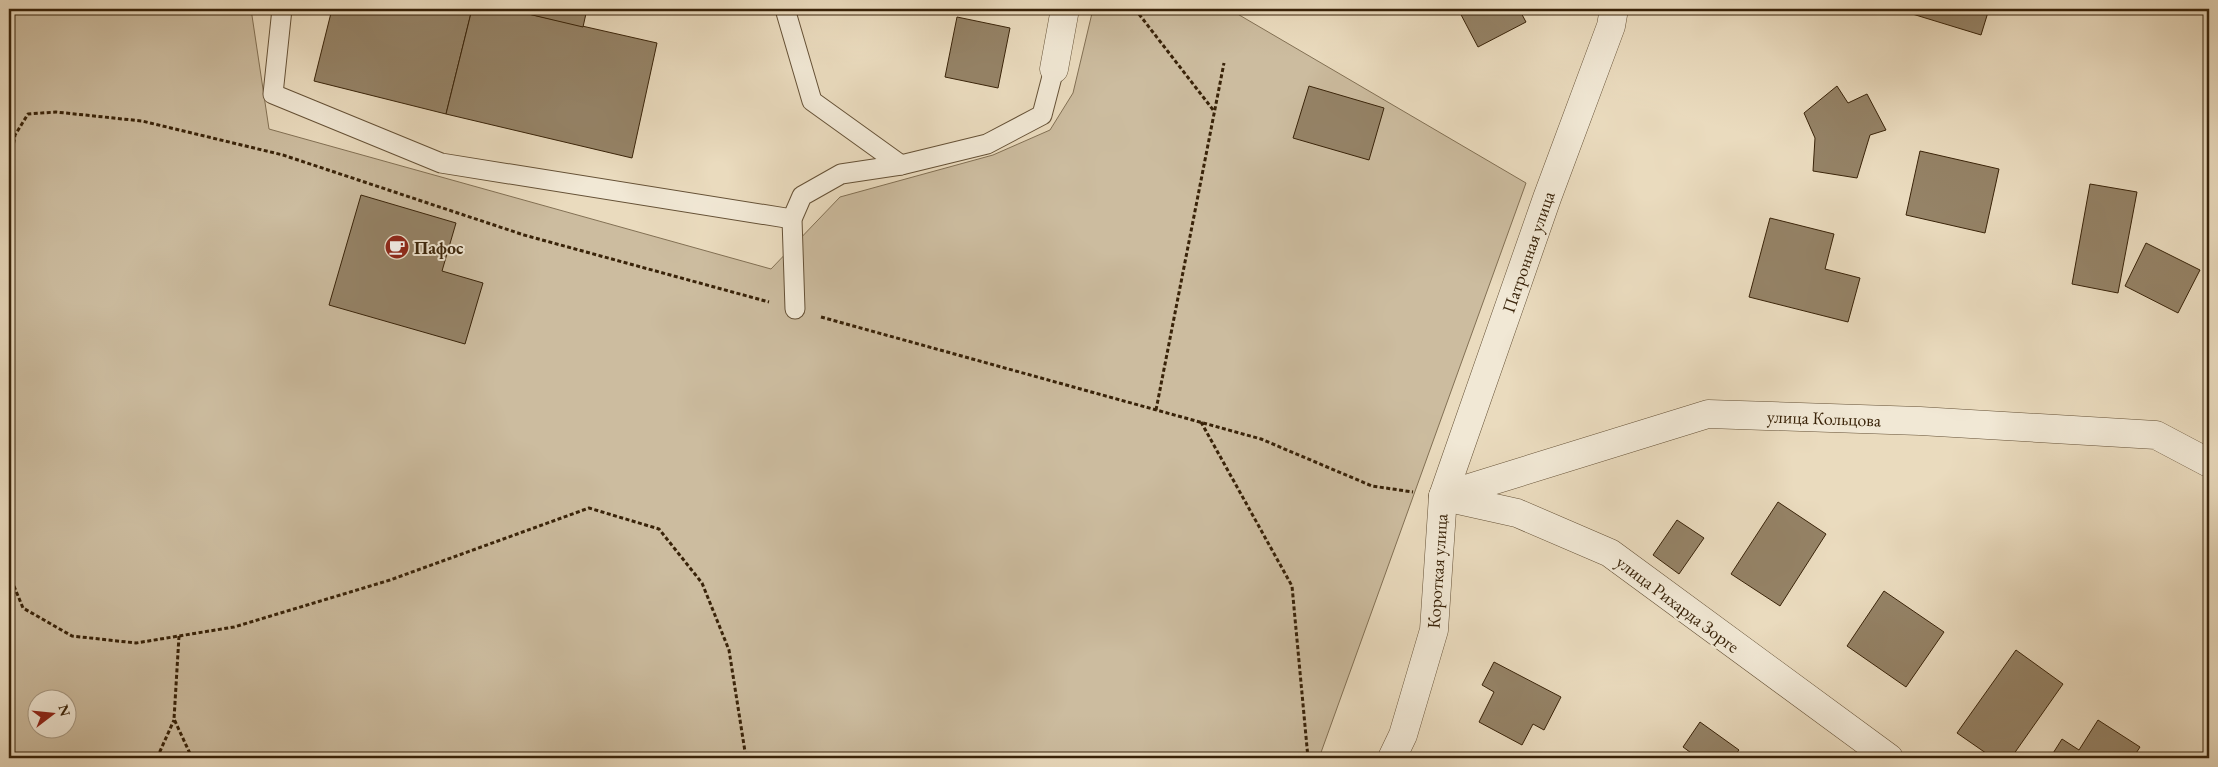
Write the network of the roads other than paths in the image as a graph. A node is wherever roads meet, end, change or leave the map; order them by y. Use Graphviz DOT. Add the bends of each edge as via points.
graph roads {
  1 [pos="282,9"];
  2 [pos="785,9"];
  3 [pos="1065,9"];
  4 [pos="1614,9"];
  5 [pos="1054,69"];
  6 [pos="900,165"];
  7 [pos="792,219"];
  8 [pos="795,310"];
  9 [pos="2209,463"];
  10 [pos="1443,496"];
  11 [pos="1392,758"];
  12 [pos="1889,758"];
  1 -- 7 [label="lane" via="273,94 423,156 441,163"];
  2 -- 6 [label="lane" via="812,101"];
  3 -- 5 [label="street"];
  4 -- 10 [label="street, Патронная улица" via="1611,26"];
  5 -- 6 [label="lane" via="1042,115 988,144"];
  6 -- 7 [label="lane" via="841,174 802,196"];
  7 -- 8 [label="lane"];
  9 -- 10 [label="street, улица Кольцова" via="2156,434 1708,414"];
  10 -- 11 [label="street, Короткая улица" via="1434,630 1403,735"];
  10 -- 12 [label="street, улица Рихарда Зорге" via="1517,513 1610,553"];
}
